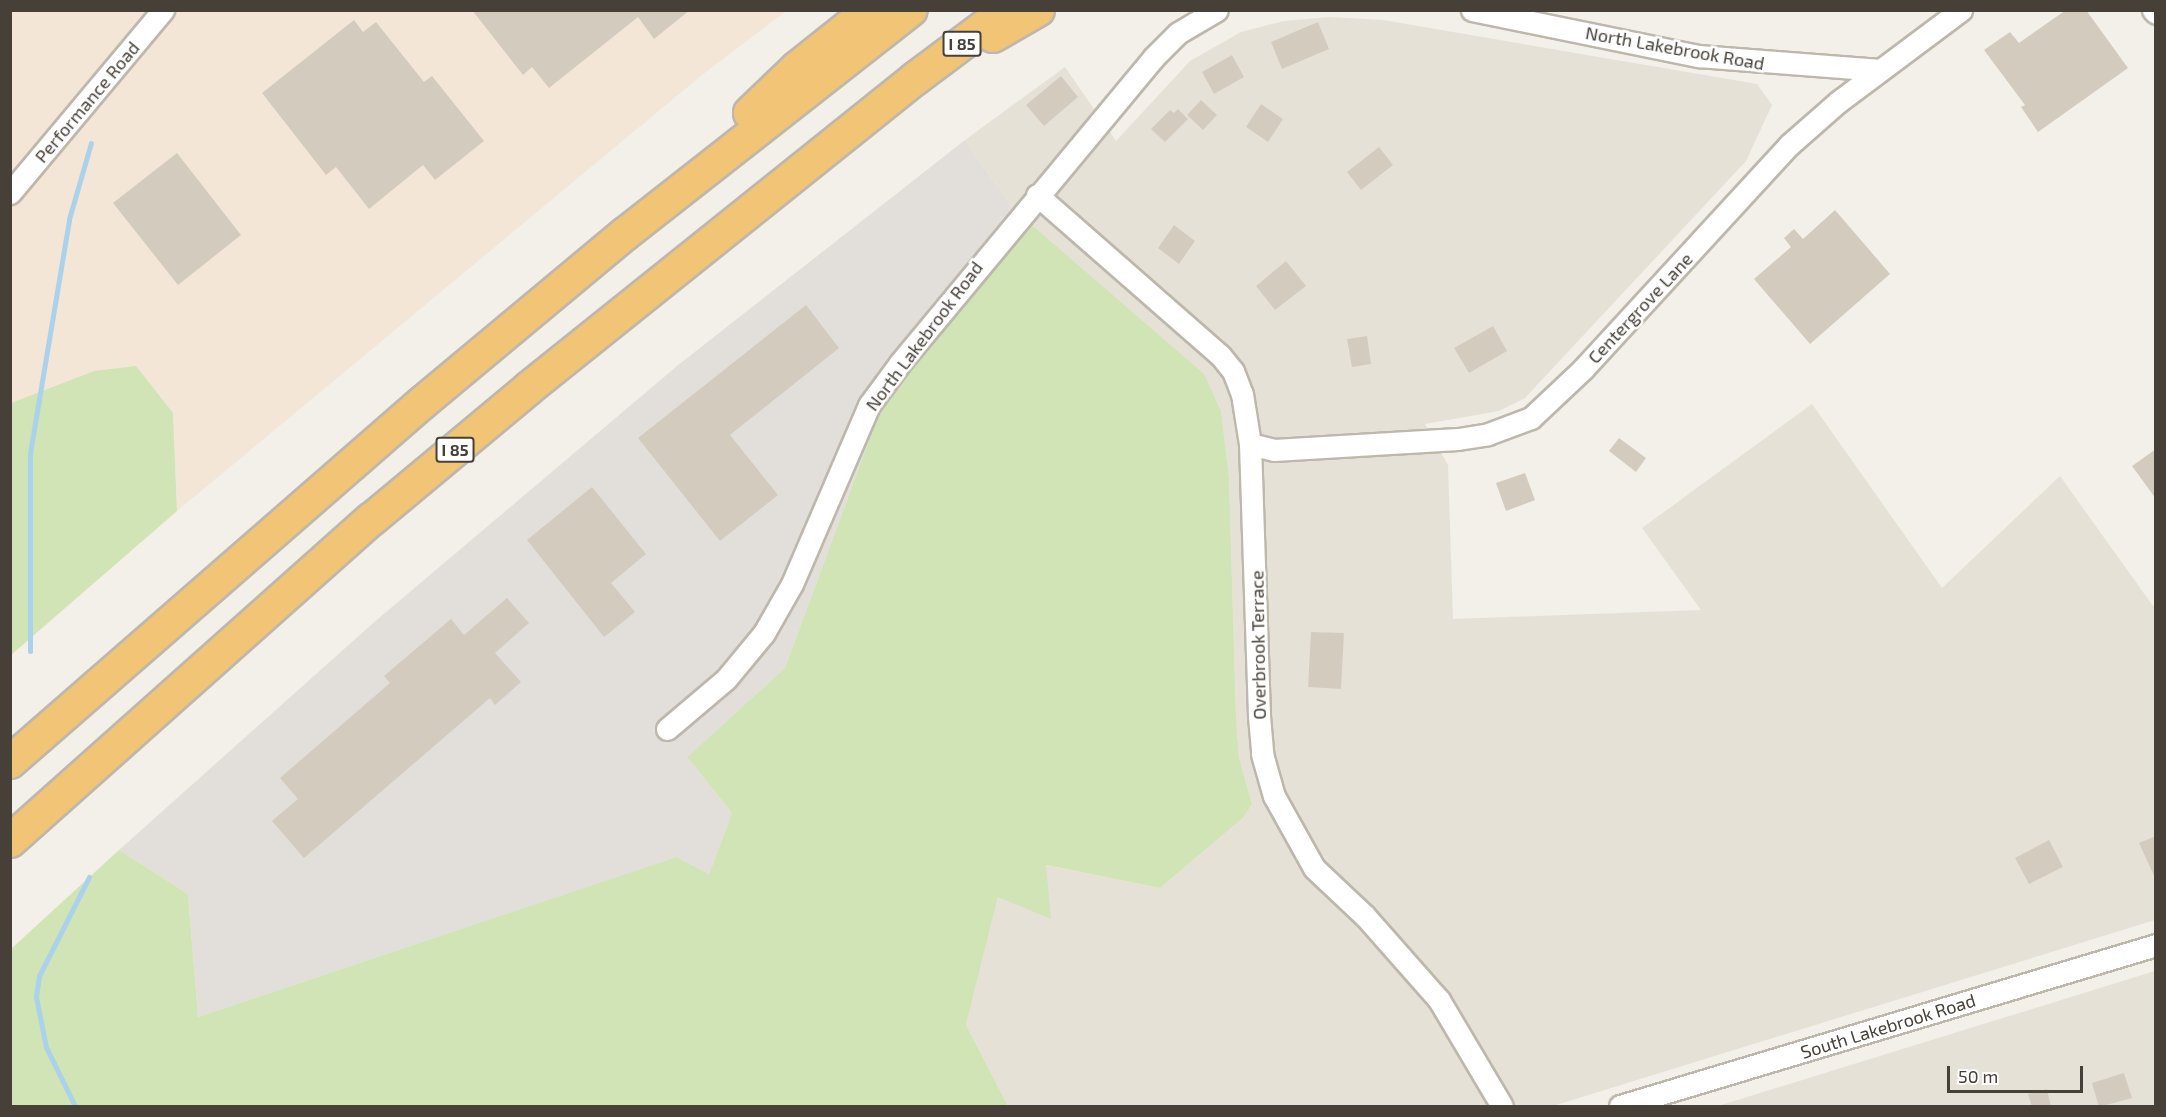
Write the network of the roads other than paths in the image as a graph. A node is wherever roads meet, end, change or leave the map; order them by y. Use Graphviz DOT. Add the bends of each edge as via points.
graph roads {
  1 [pos="163,10"];
  2 [pos="870,10"];
  3 [pos="910,10"];
  4 [pos="1008,10"];
  5 [pos="1038,10"];
  6 [pos="1217,10"];
  7 [pos="1472,10"];
  8 [pos="1961,10"];
  9 [pos="1879,70"];
  10 [pos="916,78"];
  11 [pos="10,193"];
  12 [pos="1037,195"];
  13 [pos="625,234"];
  14 [pos="1250,444"];
  15 [pos="667,729"];
  16 [pos="10,762"];
  17 [pos="10,841"];
  18 [pos="2156,945"];
  19 [pos="1502,1107"];
  20 [pos="1620,1107"];
  1 -- 11 [label="street, Performance Road"];
  2 -- 13 [label="highway" via="797,68"];
  3 -- 13 [label="highway"];
  4 -- 10 [label="highway, I 85"];
  5 -- 10 [label="highway"];
  6 -- 12 [label="street, North Lakebrook Road" via="1168,42"];
  7 -- 9 [label="street, North Lakebrook Road" via="1700,56"];
  8 -- 9 [label="street, Centergrove Lane"];
  9 -- 14 [label="street, Centergrove Lane" via="1789,145 1583,369 1531,418 1488,434 1458,439 1274,450"];
  10 -- 17 [label="highway, I 85" via="538,380 372,519"];
  12 -- 14 [label="street, Overbrook Terrace" via="1227,362 1242,394"];
  12 -- 15 [label="street, North Lakebrook Road" via="869,405 792,584 764,633 726,679"];
  13 -- 16 [label="highway" via="244,556"];
  14 -- 19 [label="street, Overbrook Terrace" via="1259,716 1262,754 1274,795 1314,868 1365,916 1439,1000"];
  18 -- 20 [label="street, South Lakebrook Road"];
}
